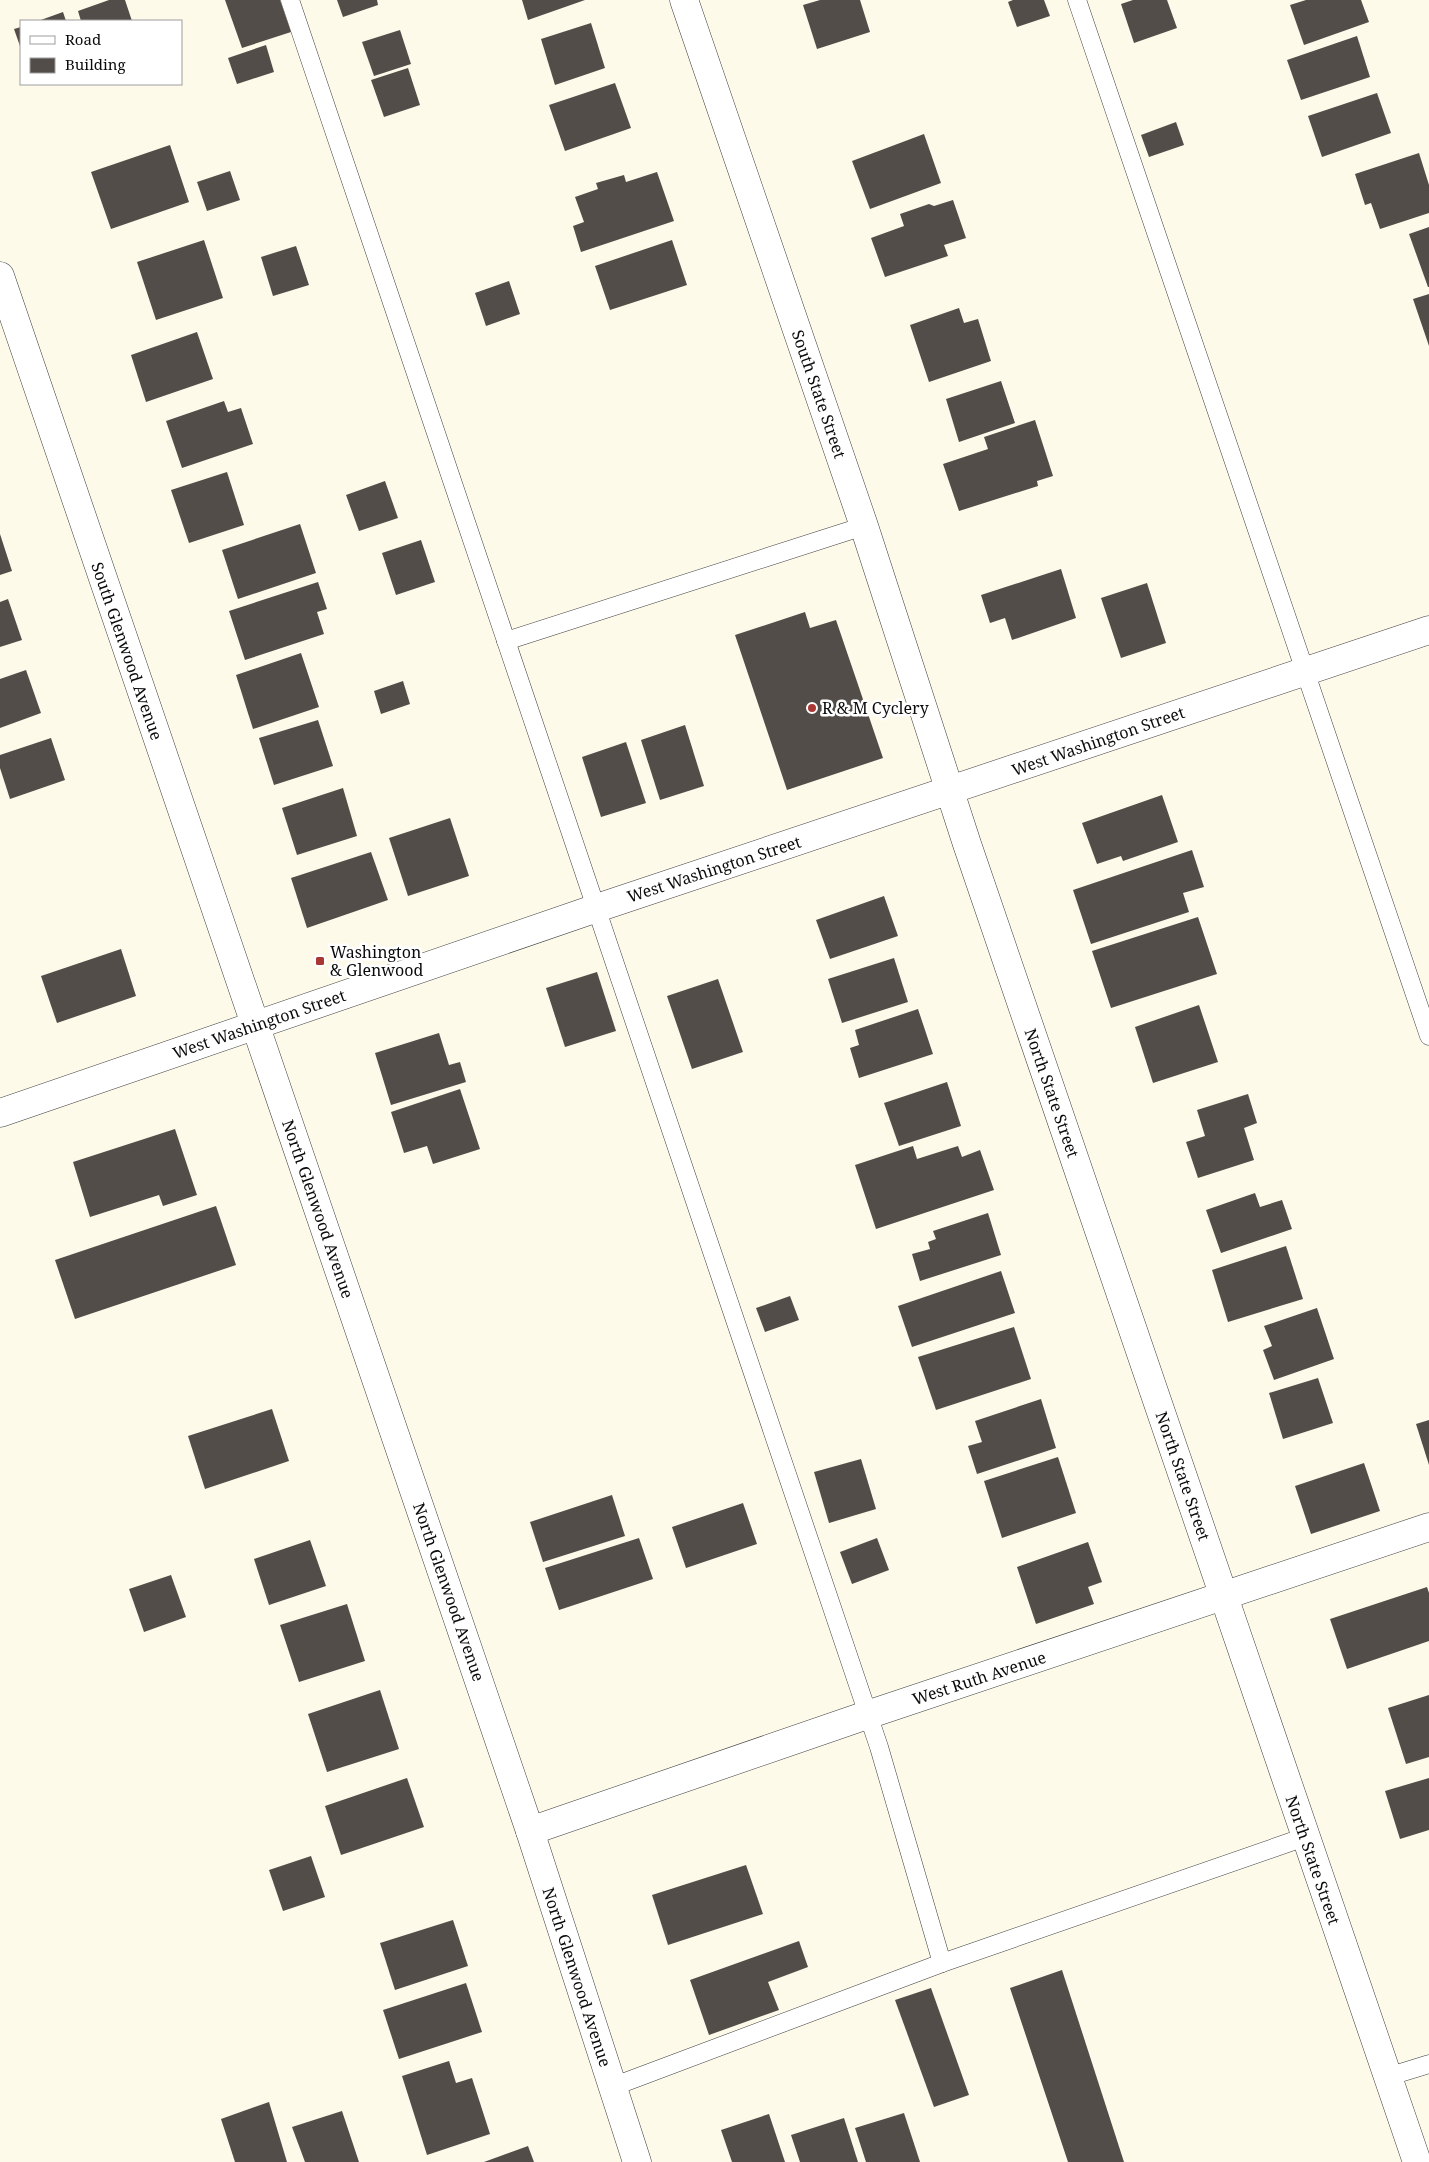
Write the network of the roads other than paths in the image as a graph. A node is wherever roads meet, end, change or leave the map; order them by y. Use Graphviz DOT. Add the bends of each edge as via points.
graph roads {
  1 [pos="290,0"];
  2 [pos="684,0"];
  3 [pos="1077,0"];
  4 [pos="0,276"];
  5 [pos="864,526"];
  6 [pos="1429,630"];
  7 [pos="506,641"];
  8 [pos="1304,671"];
  9 [pos="950,790"];
  10 [pos="597,908"];
  11 [pos="256,1024"];
  12 [pos="1429,1036"];
  13 [pos="0,1113"];
  14 [pos="1429,1527"];
  15 [pos="1223,1596"];
  16 [pos="867,1715"];
  17 [pos="530,1831"];
  18 [pos="1305,1837"];
  19 [pos="942,1963"];
  20 [pos="1429,2064"];
  21 [pos="1387,2077"];
  22 [pos="612,2087"];
  23 [pos="636,2162"];
  24 [pos="1417,2162"];
  1 -- 7 [label="lane"];
  2 -- 5 [label="street, South State Street"];
  3 -- 8 [label="lane"];
  4 -- 11 [label="street, South Glenwood Avenue"];
  5 -- 7 [label="lane"];
  5 -- 9 [label="street, South State Street"];
  6 -- 8 [label="street, West Washington Street"];
  7 -- 10 [label="lane"];
  8 -- 9 [label="street, West Washington Street"];
  8 -- 12 [label="lane"];
  9 -- 10 [label="street, West Washington Street"];
  9 -- 15 [label="street, North State Street"];
  10 -- 11 [label="street, West Washington Street"];
  10 -- 16 [label="lane"];
  11 -- 13 [label="street, West Washington Street"];
  11 -- 17 [label="street, North Glenwood Avenue"];
  14 -- 15 [label="street, West Ruth Avenue"];
  15 -- 16 [label="street, West Ruth Avenue"];
  15 -- 18 [label="street, North State Street"];
  16 -- 17 [label="street, West Ruth Avenue"];
  16 -- 19 [label="lane"];
  17 -- 22 [label="street, North Glenwood Avenue"];
  18 -- 19 [label="lane"];
  18 -- 21 [label="street, North State Street"];
  19 -- 22 [label="lane"];
  20 -- 21 [label="lane"];
  21 -- 24 [label="street, North State Street"];
  22 -- 23 [label="street, North Glenwood Avenue"];
}
